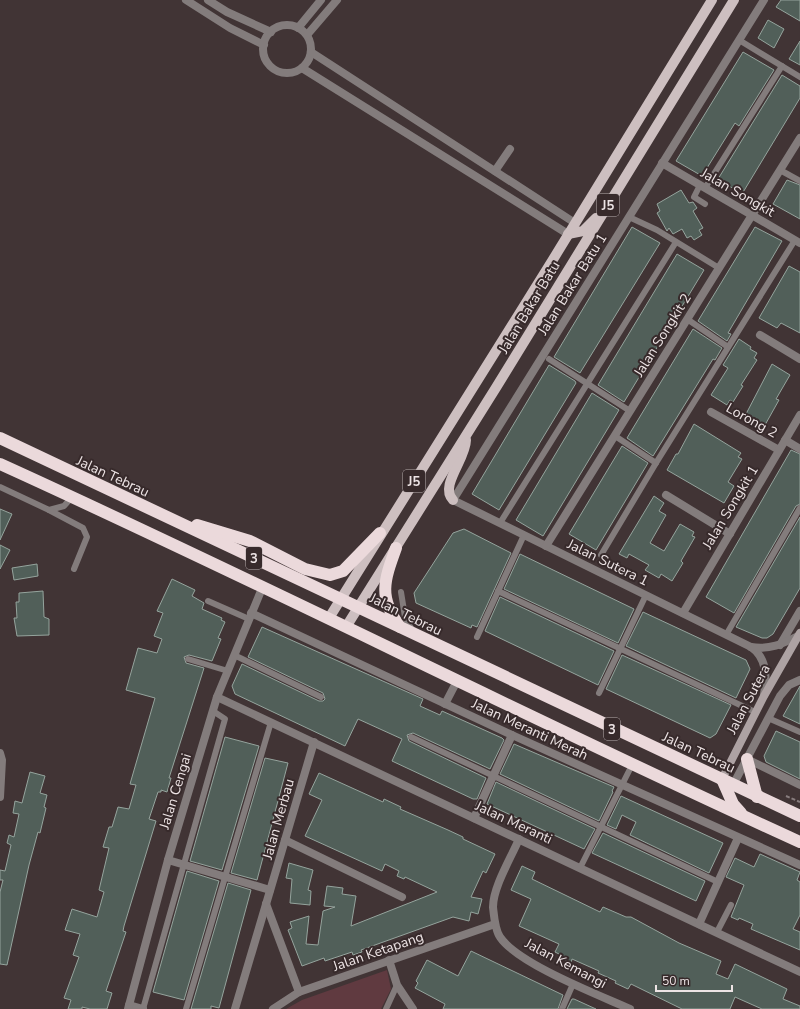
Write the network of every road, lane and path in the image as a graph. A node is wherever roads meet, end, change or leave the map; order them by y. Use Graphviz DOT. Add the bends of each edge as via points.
graph roads {
  1 [pos="186,0"];
  2 [pos="208,0"];
  3 [pos="321,0"];
  4 [pos="337,0"];
  5 [pos="712,0"];
  6 [pos="734,0"];
  7 [pos="764,0"];
  8 [pos="298,28"];
  9 [pos="271,32"];
  10 [pos="307,35"];
  11 [pos="739,40"];
  12 [pos="264,45"];
  13 [pos="311,52"];
  14 [pos="701,53"];
  15 [pos="782,66"];
  16 [pos="302,68"];
  17 [pos="800,77"];
  18 [pos="800,138"];
  19 [pos="510,149"];
  20 [pos="662,163"];
  21 [pos="780,170"];
  22 [pos="495,171"];
  23 [pos="800,181"];
  24 [pos="703,186"];
  25 [pos="706,204"];
  26 [pos="752,215"];
  27 [pos="629,217"];
  28 [pos="573,230"];
  29 [pos="798,241"];
  30 [pos="676,242"];
  31 [pos="719,268"];
  32 [pos="688,318"];
  33 [pos="760,335"];
  34 [pos="728,347"];
  35 [pos="549,359"];
  36 [pos="800,359"];
  37 [pos="586,384"];
  38 [pos="497,386"];
  39 [pos="630,411"];
  40 [pos="711,412"];
  41 [pos="800,415"];
  42 [pos="466,436"];
  43 [pos="615,436"];
  44 [pos="0,438"];
  45 [pos="785,440"];
  46 [pos="800,449"];
  47 [pos="779,450"];
  48 [pos="656,463"];
  49 [pos="0,464"];
  50 [pos="0,486"];
  51 [pos="666,495"];
  52 [pos="72,497"];
  53 [pos="453,500"];
  54 [pos="800,508"];
  55 [pos="49,510"];
  56 [pos="168,518"];
  57 [pos="500,523"];
  58 [pos="380,533"];
  59 [pos="730,534"];
  60 [pos="524,535"];
  61 [pos="546,546"];
  62 [pos="396,548"];
  63 [pos="601,555"];
  64 [pos="74,569"];
  65 [pos="263,586"];
  66 [pos="498,591"];
  67 [pos="401,592"];
  68 [pos="646,595"];
  69 [pos="340,599"];
  70 [pos="208,601"];
  71 [pos="358,607"];
  72 [pos="800,611"];
  73 [pos="683,613"];
  74 [pos="250,616"];
  75 [pos="329,618"];
  76 [pos="346,627"];
  77 [pos="401,628"];
  78 [pos="417,635"];
  79 [pos="726,635"];
  80 [pos="799,635"];
  81 [pos="477,637"];
  82 [pos="780,645"];
  83 [pos="751,647"];
  84 [pos="620,649"];
  85 [pos="234,655"];
  86 [pos="188,659"];
  87 [pos="228,671"];
  88 [pos="800,680"];
  89 [pos="457,681"];
  90 [pos="599,693"];
  91 [pos="764,696"];
  92 [pos="217,697"];
  93 [pos="321,697"];
  94 [pos="445,704"];
  95 [pos="213,711"];
  96 [pos="755,712"];
  97 [pos="768,718"];
  98 [pos="271,722"];
  99 [pos="800,732"];
  100 [pos="512,735"];
  101 [pos="411,737"];
  102 [pos="314,742"];
  103 [pos="0,753"];
  104 [pos="748,759"];
  105 [pos="632,765"];
  106 [pos="493,776"];
  107 [pos="727,784"];
  108 [pos="800,784"];
  109 [pos="622,785"];
  110 [pos="698,795"];
  111 [pos="0,797"];
  112 [pos="757,797"];
  113 [pos="800,816"];
  114 [pos="745,817"];
  115 [pos="474,818"];
  116 [pos="601,827"];
  117 [pos="738,838"];
  118 [pos="519,839"];
  119 [pos="285,840"];
  120 [pos="800,842"];
  121 [pos="168,860"];
  122 [pos="183,864"];
  123 [pos="800,865"];
  124 [pos="580,868"];
  125 [pos="226,877"];
  126 [pos="718,882"];
  127 [pos="270,890"];
  128 [pos="402,897"];
  129 [pos="266,904"];
  130 [pos="731,905"];
  131 [pos="495,924"];
  132 [pos="699,924"];
  133 [pos="718,932"];
  134 [pos="390,960"];
  135 [pos="800,972"];
  136 [pos="573,984"];
  137 [pos="397,985"];
  138 [pos="299,992"];
  139 [pos="128,1007"];
  140 [pos="143,1009"];
  141 [pos="186,1009"];
  142 [pos="235,1009"];
  143 [pos="273,1009"];
  144 [pos="386,1009"];
  145 [pos="413,1009"];
  146 [pos="562,1009"];
  147 [pos="630,1009"];
  1 -- 12 [label="street" via="230,28"];
  2 -- 9 [label="street" via="227,12"];
  3 -- 8 [label="street"];
  4 -- 10 [label="street"];
  5 -- 28 [label="main road, Jalan Bakar Batu / J5"];
  6 -- 14 [label="main road, Jalan Bakar Batu / J5"];
  7 -- 11 [label="street, Jalan Bakar Batu 1"];
  8 -- 9 [label="street" via="284,25"];
  8 -- 10 [label="street"];
  9 -- 12 [label="street"];
  10 -- 13 [label="street"];
  11 -- 15 [label="lane"];
  11 -- 20 [label="street, Jalan Bakar Batu 1"];
  12 -- 16 [label="street" via="266,61 272,67 287,73"];
  13 -- 16 [label="street" via="310,58"];
  13 -- 22 [label="street"];
  14 -- 28 [label="main road" via="664,107 599,214 583,230"];
  14 -- 38 [label="main road, Jalan Bakar Batu / J5"];
  15 -- 17 [label="lane"];
  15 -- 24 [label="lane"];
  16 -- 28 [label="street"];
  18 -- 21 [label="street, Jalan Songkit 2"];
  19 -- 22 [label="street"];
  20 -- 24 [label="street, Jalan Songkit"];
  20 -- 27 [label="street, Jalan Bakar Batu 1"];
  21 -- 23 [label="lane"];
  21 -- 26 [label="street, Jalan Songkit 2"];
  22 -- 28 [label="street"];
  24 -- 25 [label="lane" via="694,197"];
  24 -- 26 [label="street, Jalan Songkit"];
  26 -- 29 [label="street, Jalan Songkit"];
  26 -- 31 [label="street, Jalan Songkit 2"];
  27 -- 30 [label="lane"];
  27 -- 53 [label="street, Jalan Bakar Batu 1"];
  28 -- 38 [label="main road" via="575,251 526,331"];
  28 -- 58 [label="main road, Jalan Bakar Batu / J5"];
  29 -- 34 [label="lane"];
  30 -- 31 [label="lane"];
  30 -- 37 [label="lane"];
  31 -- 32 [label="street, Jalan Songkit 2"];
  32 -- 34 [label="lane"];
  32 -- 39 [label="street, Jalan Songkit 2"];
  33 -- 36 [label="street"];
  34 -- 48 [label="lane"];
  35 -- 37 [label="lane"];
  37 -- 39 [label="lane"];
  37 -- 57 [label="lane"];
  38 -- 42 [label="main road, Jalan Bakar Batu / J5"];
  39 -- 43 [label="street, Jalan Songkit 2"];
  40 -- 47 [label="street, Lorong 2"];
  41 -- 45 [label="street, Jalan Songkit 1"];
  42 -- 53 [label="main road" via="465,451 449,483 448,491"];
  42 -- 62 [label="main road, Jalan Bakar Batu / J5"];
  43 -- 48 [label="lane"];
  43 -- 61 [label="street, Jalan Songkit 2"];
  44 -- 56 [label="highway, Jalan Tebrau / 3"];
  45 -- 46 [label="street"];
  45 -- 47 [label="street, Jalan Songkit 1"];
  47 -- 59 [label="street, Jalan Songkit 1"];
  48 -- 63 [label="lane"];
  49 -- 52 [label="highway, 3"];
  50 -- 55 [label="lane"];
  51 -- 59 [label="street"];
  52 -- 55 [label="lane" via="64,506"];
  52 -- 65 [label="highway, 3"];
  53 -- 57 [label="street, Jalan Sutera 1"];
  54 -- 79 [label="lane"];
  55 -- 64 [label="lane" via="84,528 86,532 87,536"];
  56 -- 58 [label="highway" via="250,541 305,569 330,575 344,571"];
  56 -- 69 [label="highway, Jalan Tebrau / 3"];
  57 -- 60 [label="street, Jalan Sutera 1"];
  58 -- 69 [label="main road, Jalan Bakar Batu / J5"];
  59 -- 73 [label="street, Jalan Songkit 1"];
  60 -- 61 [label="street, Jalan Sutera 1"];
  60 -- 66 [label="lane"];
  61 -- 68 [label="street, Jalan Sutera 1"];
  62 -- 71 [label="main road, Jalan Bakar Batu / J5"];
  62 -- 77 [label="highway" via="388,572 385,593 388,610"];
  65 -- 74 [label="street, Jalan Cengai"];
  65 -- 75 [label="highway, 3"];
  66 -- 81 [label="lane"];
  66 -- 84 [label="lane"];
  67 -- 78 [label="lane" via="406,617"];
  68 -- 73 [label="street, Jalan Sutera 1"];
  68 -- 84 [label="lane"];
  69 -- 71 [label="highway, Jalan Tebrau / 3"];
  69 -- 75 [label="main road, Jalan Bakar Batu / J5"];
  70 -- 74 [label="lane"];
  71 -- 76 [label="main road, Jalan Bakar Batu / J5"];
  71 -- 77 [label="highway, Jalan Tebrau / 3"];
  72 -- 82 [label="street"];
  73 -- 79 [label="street, Jalan Sutera 1"];
  74 -- 85 [label="street, Jalan Cengai"];
  74 -- 94 [label="street, Jalan Meranti Merah"];
  75 -- 76 [label="highway, 3"];
  76 -- 89 [label="highway, 3"];
  77 -- 78 [label="highway, Jalan Tebrau / 3"];
  78 -- 107 [label="highway, Jalan Tebrau / 3"];
  79 -- 83 [label="street, Jalan Sutera 1"];
  80 -- 82 [label="street, Jalan Sutera 1"];
  80 -- 91 [label="street, Jalan Sutera"];
  82 -- 83 [label="street, Jalan Sutera 1" via="766,649"];
  83 -- 91 [label="street, Jalan Sutera 1" via="761,657 764,665"];
  84 -- 90 [label="lane"];
  84 -- 96 [label="lane"];
  85 -- 87 [label="street, Jalan Cengai"];
  85 -- 93 [label="lane"];
  86 -- 87 [label="lane"];
  87 -- 92 [label="street, Jalan Cengai"];
  88 -- 97 [label="street, Jalan Sutera" via="785,689"];
  89 -- 94 [label="street"];
  89 -- 105 [label="highway, 3"];
  91 -- 96 [label="street, Jalan Sutera"];
  92 -- 95 [label="street, Jalan Cengai"];
  92 -- 98 [label="street, Jalan Meranti"];
  94 -- 100 [label="street, Jalan Meranti Merah"];
  95 -- 121 [label="street, Jalan Cengai"];
  95 -- 122 [label="lane" via="225,719"];
  96 -- 107 [label="street, Jalan Sutera"];
  97 -- 99 [label="lane"];
  97 -- 104 [label="street, Jalan Sutera"];
  98 -- 102 [label="street, Jalan Meranti"];
  98 -- 125 [label="lane"];
  100 -- 106 [label="street"];
  100 -- 109 [label="street, Jalan Meranti Merah"];
  101 -- 106 [label="lane"];
  102 -- 115 [label="street, Jalan Meranti"];
  102 -- 119 [label="street, Jalan Merbau"];
  103 -- 111 [label="street"];
  104 -- 107 [label="street, Jalan Sutera"];
  104 -- 108 [label="street"];
  104 -- 112 [label="highway"];
  105 -- 109 [label="lane"];
  105 -- 110 [label="highway, 3"];
  106 -- 115 [label="street"];
  106 -- 116 [label="lane"];
  107 -- 110 [label="highway" via="710,795"];
  107 -- 112 [label="highway, Jalan Tebrau / 3"];
  107 -- 114 [label="highway" via="736,808"];
  109 -- 116 [label="lane"];
  109 -- 117 [label="street, Jalan Meranti Merah"];
  110 -- 114 [label="highway, 3"];
  112 -- 113 [label="highway, Jalan Tebrau / 3"];
  114 -- 120 [label="highway, 3"];
  115 -- 118 [label="street, Jalan Meranti"];
  116 -- 124 [label="lane"];
  116 -- 126 [label="lane"];
  117 -- 123 [label="street, Jalan Meranti Merah"];
  117 -- 126 [label="street"];
  118 -- 124 [label="street, Jalan Meranti"];
  118 -- 131 [label="street, Jalan Kemangi" via="493,906"];
  119 -- 127 [label="street, Jalan Merbau"];
  119 -- 128 [label="street"];
  121 -- 122 [label="street"];
  121 -- 139 [label="street, Jalan Cengai"];
  122 -- 125 [label="street"];
  122 -- 140 [label="lane"];
  124 -- 132 [label="street, Jalan Meranti"];
  125 -- 127 [label="street"];
  125 -- 141 [label="lane"];
  126 -- 132 [label="street"];
  127 -- 129 [label="street, Jalan Merbau"];
  129 -- 138 [label="street"];
  129 -- 142 [label="street, Jalan Merbau"];
  130 -- 133 [label="lane"];
  131 -- 134 [label="street, Jalan Ketapang"];
  131 -- 136 [label="street, Jalan Kemangi" via="500,937 515,951"];
  132 -- 133 [label="street, Jalan Meranti"];
  133 -- 135 [label="street, Jalan Meranti"];
  134 -- 137 [label="street"];
  134 -- 138 [label="street, Jalan Ketapang"];
  136 -- 146 [label="lane"];
  136 -- 147 [label="street, Jalan Kemangi"];
  137 -- 144 [label="lane"];
  137 -- 145 [label="street"];
  138 -- 143 [label="street, Jalan Ketapang"];
  139 -- 140 [label="street"];
}
